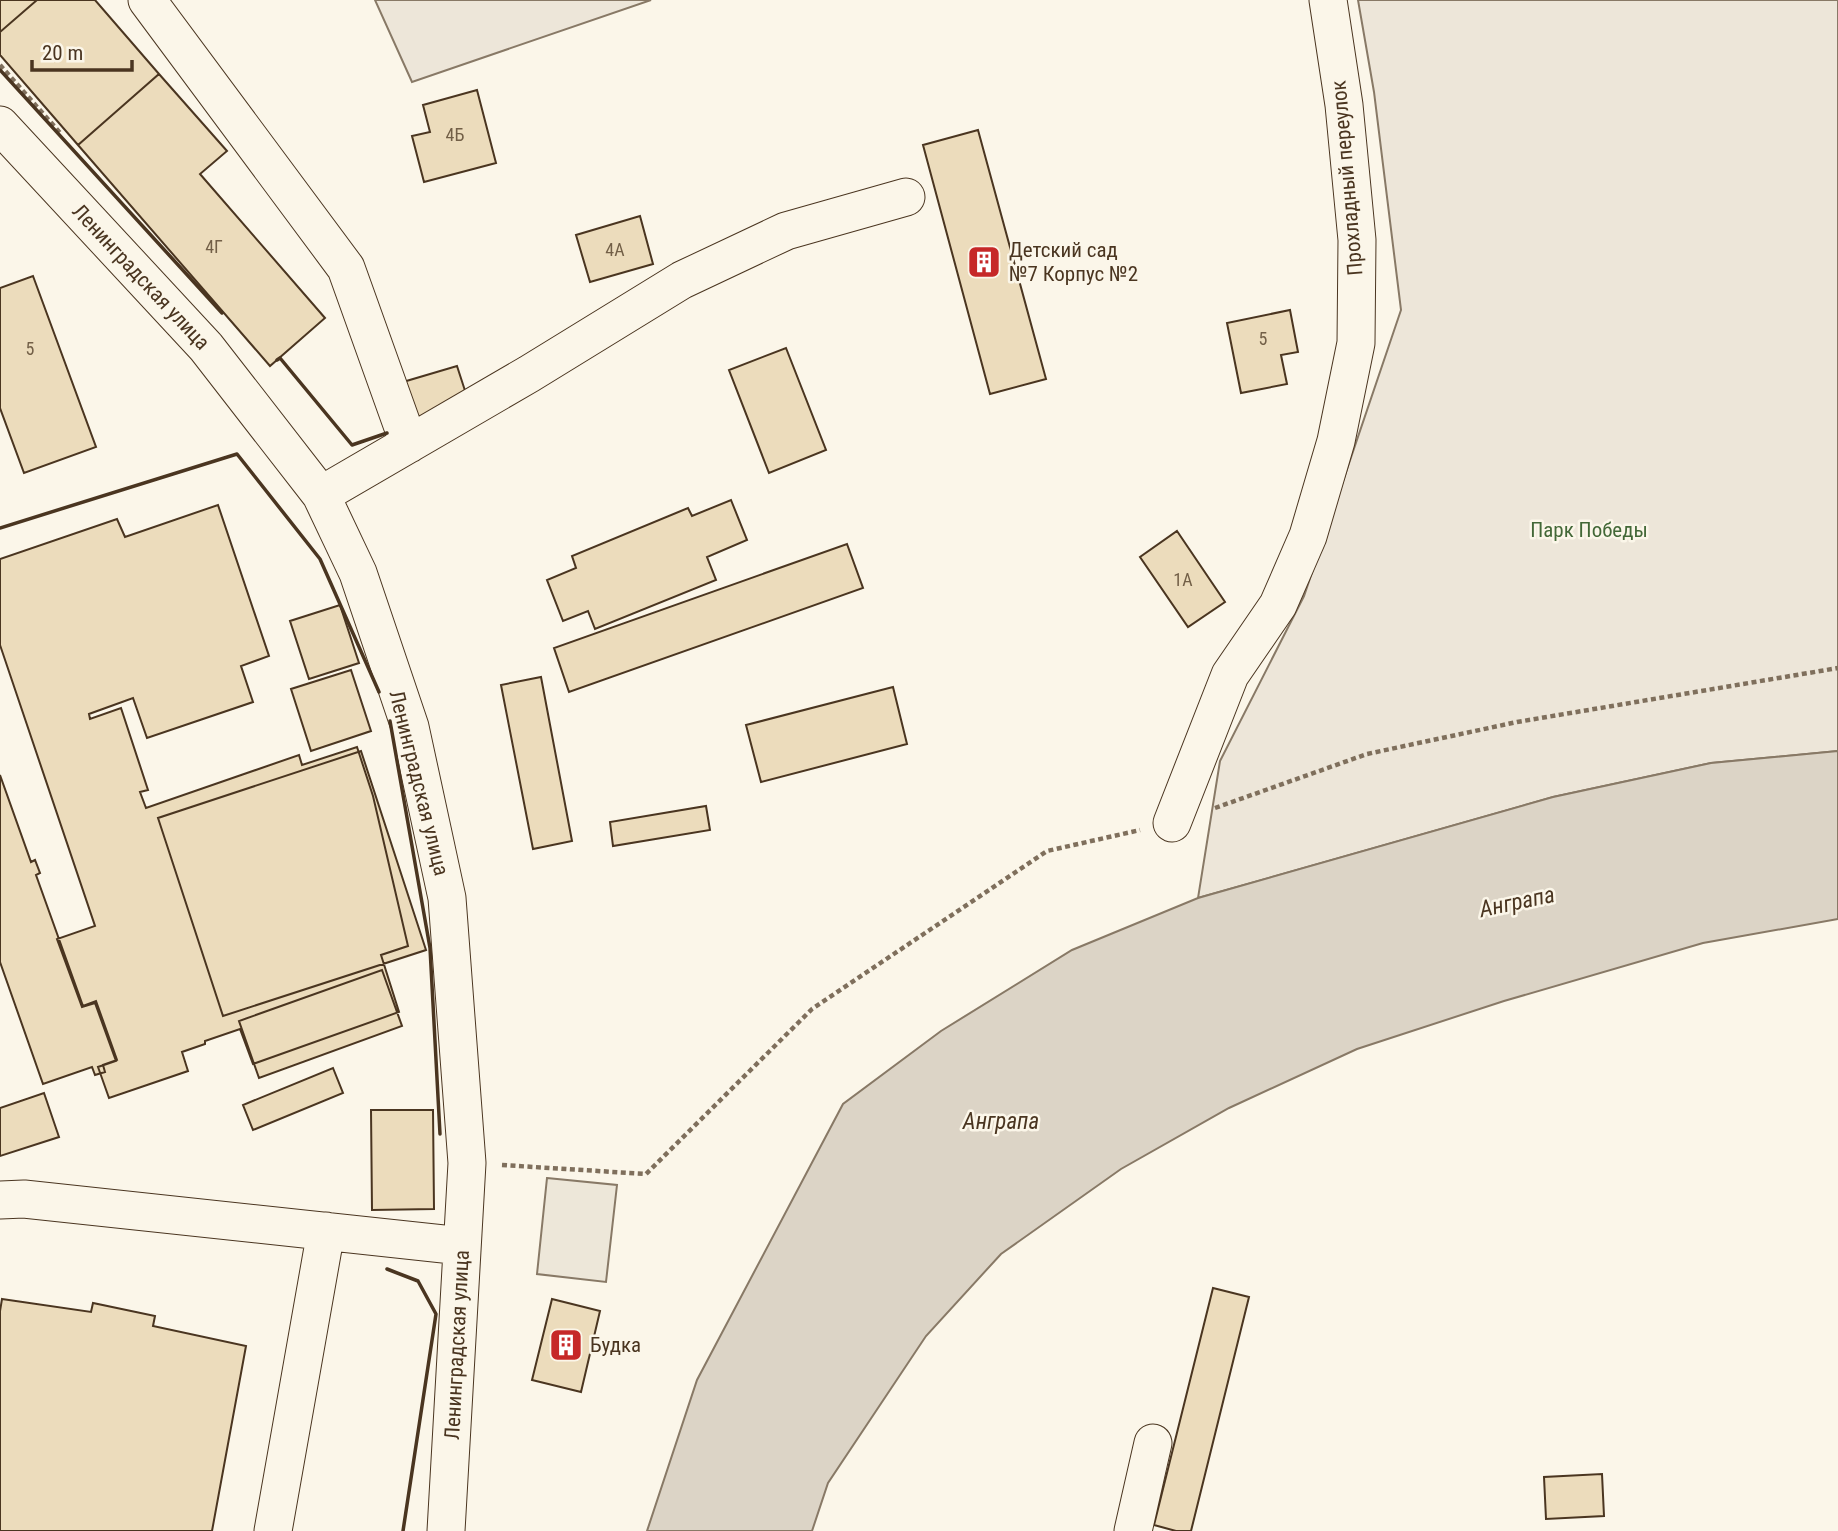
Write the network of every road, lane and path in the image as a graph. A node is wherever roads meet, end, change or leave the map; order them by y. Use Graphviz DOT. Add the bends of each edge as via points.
graph roads {
  1 [pos="147,0"];
  2 [pos="1328,0"];
  3 [pos="0,125"];
  4 [pos="906,197"];
  5 [pos="409,444"];
  6 [pos="321,495"];
  7 [pos="1838,668"];
  8 [pos="1172,823"];
  9 [pos="495,1164"];
  10 [pos="0,1200"];
  11 [pos="326,1231"];
  12 [pos="462,1246"];
  13 [pos="1153,1443"];
  14 [pos="273,1531"];
  15 [pos="446,1531"];
  16 [pos="1133,1531"];
  1 -- 5 [label="street" via="346,268"];
  2 -- 8 [label="street, Прохладный переулок" via="1357,240 1356,343 1336,441 1308,536 1278,605 1230,675"];
  3 -- 6 [label="street, Ленинградская улица" via="206,347"];
  4 -- 5 [label="street" via="786,231 682,280"];
  5 -- 6 [label="street"];
  6 -- 12 [label="street, Ленинградская улица" via="358,573 410,727 447,898 467,1163"];
  7 -- 8 [label="path" via="1517,722 1367,754"];
  8 -- 9 [label="path" via="1047,851 812,1009 646,1174"];
  10 -- 11 [label="street"];
  11 -- 12 [label="street"];
  11 -- 14 [label="street"];
  12 -- 15 [label="street, Ленинградская улица"];
  13 -- 16 [label="street"];
}
